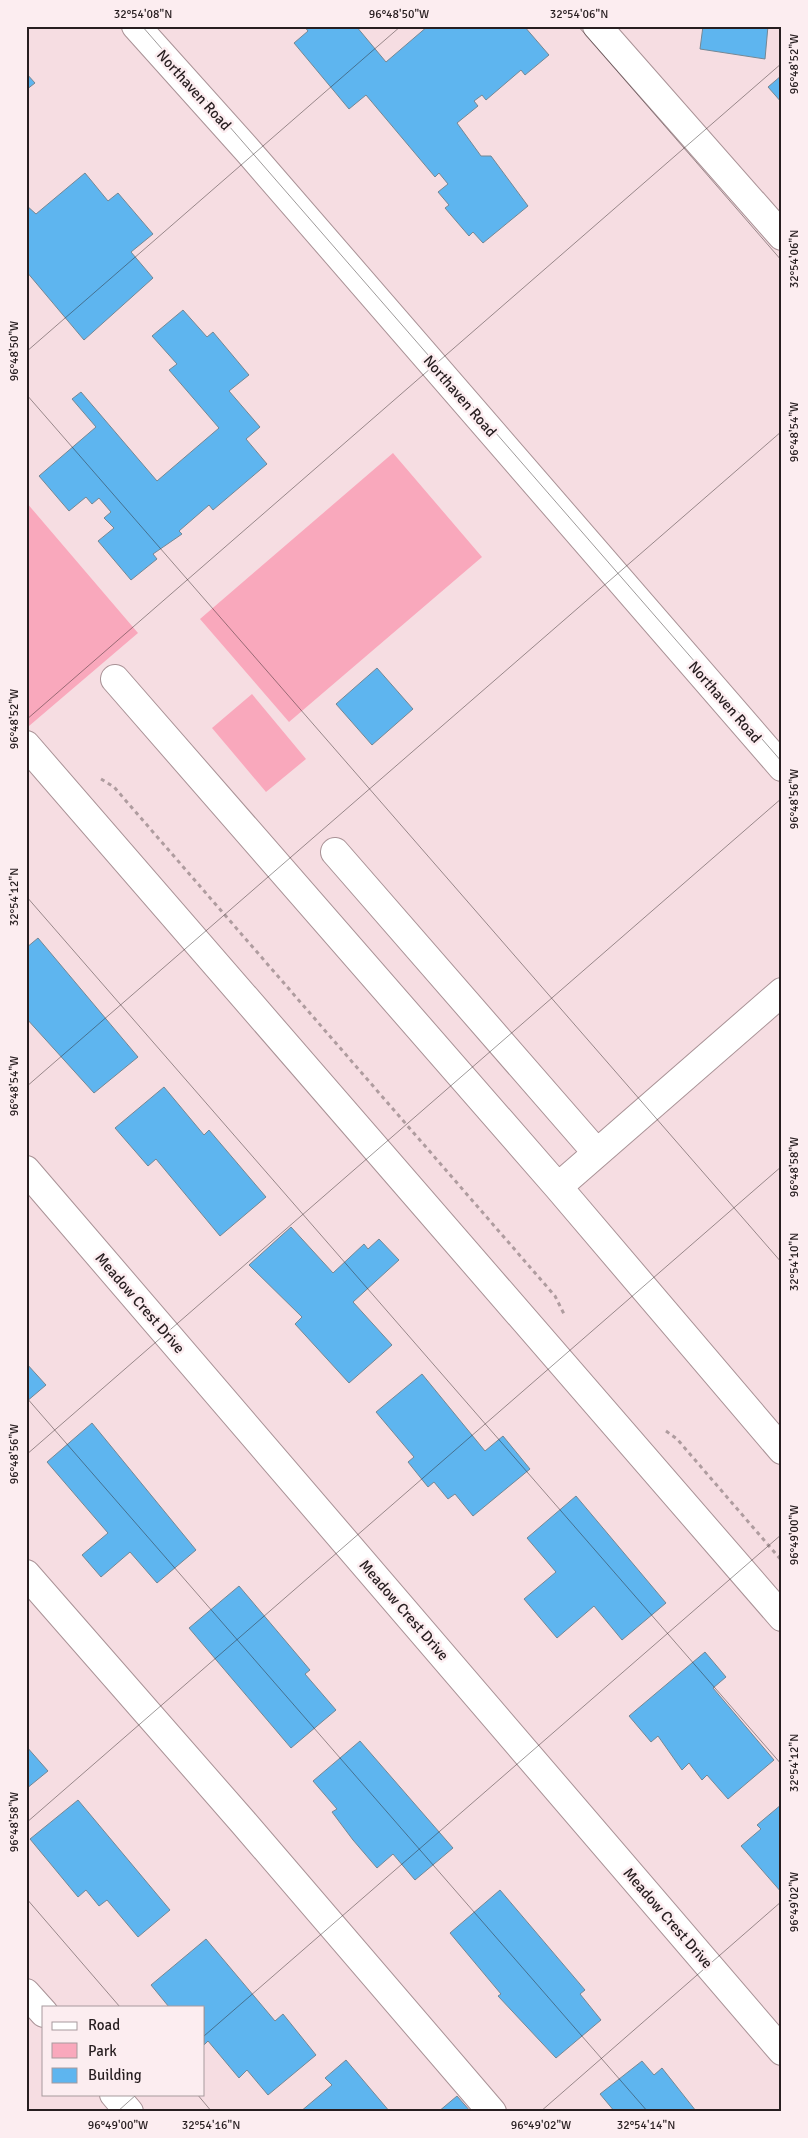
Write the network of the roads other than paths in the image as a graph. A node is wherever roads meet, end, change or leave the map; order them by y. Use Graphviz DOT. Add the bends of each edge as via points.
graph roads {
  1 [pos="136,26"];
  2 [pos="597,26"];
  3 [pos="782,236"];
  4 [pos="115,679"];
  5 [pos="26,745"];
  6 [pos="782,767"];
  7 [pos="335,852"];
  8 [pos="782,992"];
  9 [pos="597,1153"];
  10 [pos="26,1170"];
  11 [pos="558,1187"];
  12 [pos="782,1450"];
  13 [pos="26,1574"];
  14 [pos="782,1618"];
  15 [pos="26,1993"];
  16 [pos="42,2011"];
  17 [pos="782,2051"];
  18 [pos="116,2096"];
  19 [pos="129,2112"];
  20 [pos="492,2112"];
  1 -- 6 [label="street, Northaven Road"];
  2 -- 3 [label="street"];
  4 -- 11 [label="street"];
  5 -- 14 [label="street"];
  7 -- 9 [label="street"];
  8 -- 9 [label="street"];
  9 -- 11 [label="street"];
  10 -- 17 [label="street, Meadow Crest Drive"];
  11 -- 12 [label="street"];
  13 -- 20 [label="street"];
  15 -- 16 [label="street"];
  18 -- 19 [label="street"];
}
